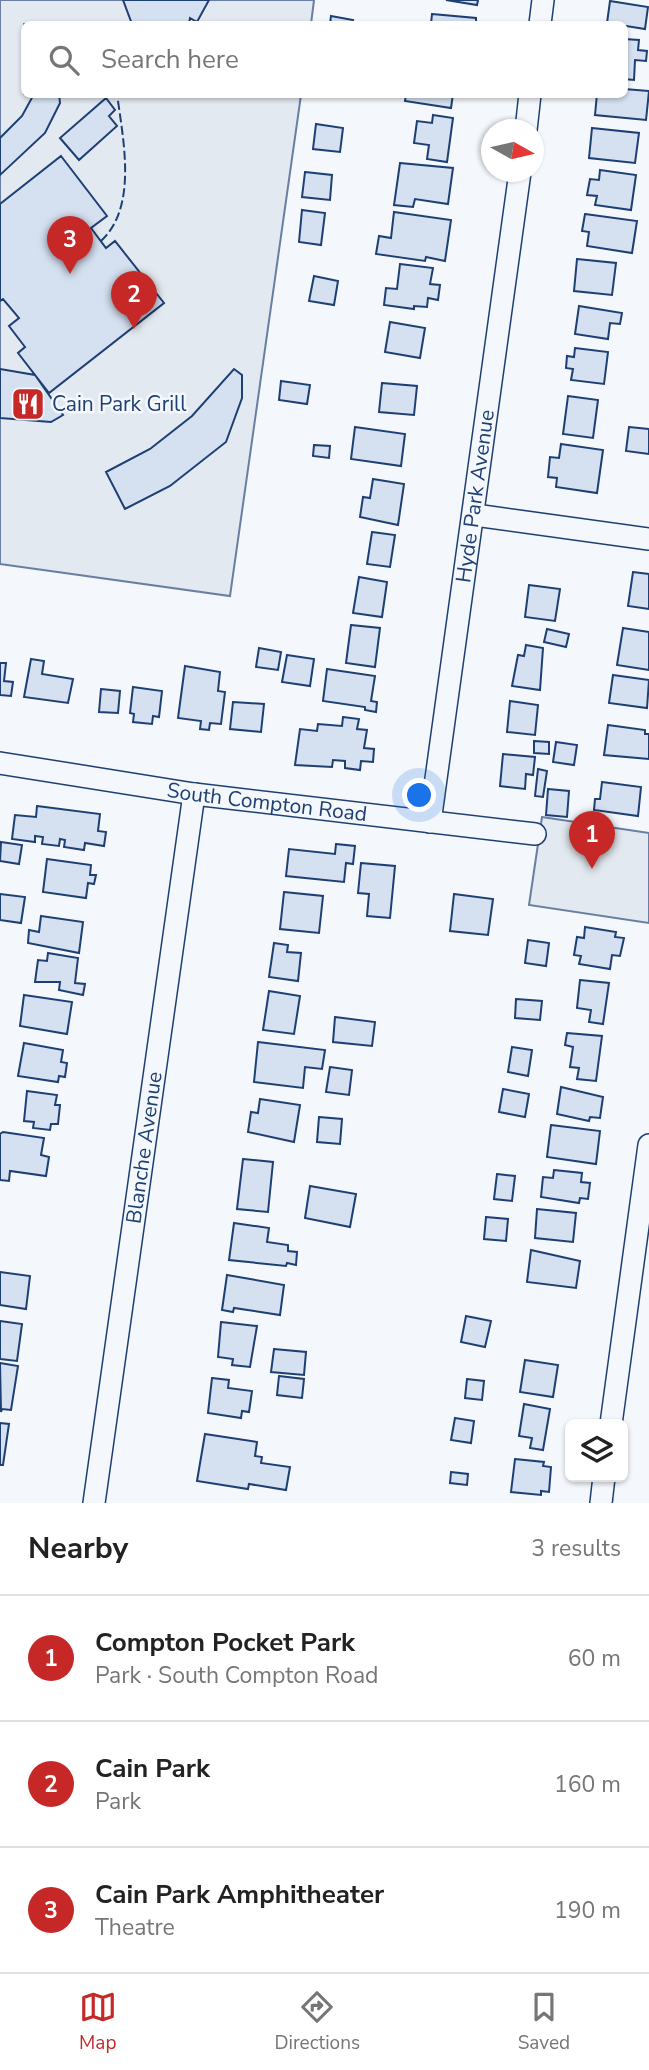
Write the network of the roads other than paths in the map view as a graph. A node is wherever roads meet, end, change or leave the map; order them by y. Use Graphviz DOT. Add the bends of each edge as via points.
graph roads {
  1 [pos="543,0"];
  2 [pos="540,21"];
  3 [pos="530,98"];
  4 [pos="527,119"];
  5 [pos="519,182"];
  6 [pos="475,515"];
  7 [pos="649,539"];
  8 [pos="0,763"];
  9 [pos="194,794"];
  10 [pos="430,822"];
  11 [pos="536,834"];
  12 [pos="649,1145"];
  13 [pos="612,1419"];
  14 [pos="603,1482"];
  15 [pos="94,1503"];
  16 [pos="601,1503"];
  1 -- 2 [label="street"];
  3 -- 4 [label="street"];
  5 -- 6 [label="street, Hyde Park Avenue"];
  6 -- 7 [label="street"];
  6 -- 10 [label="street, Hyde Park Avenue"];
  8 -- 9 [label="street, South Compton Road"];
  9 -- 10 [label="street, South Compton Road"];
  9 -- 15 [label="street, Blanche Avenue"];
  10 -- 11 [label="street, South Compton Road"];
  12 -- 13 [label="street"];
  14 -- 16 [label="street"];
}
